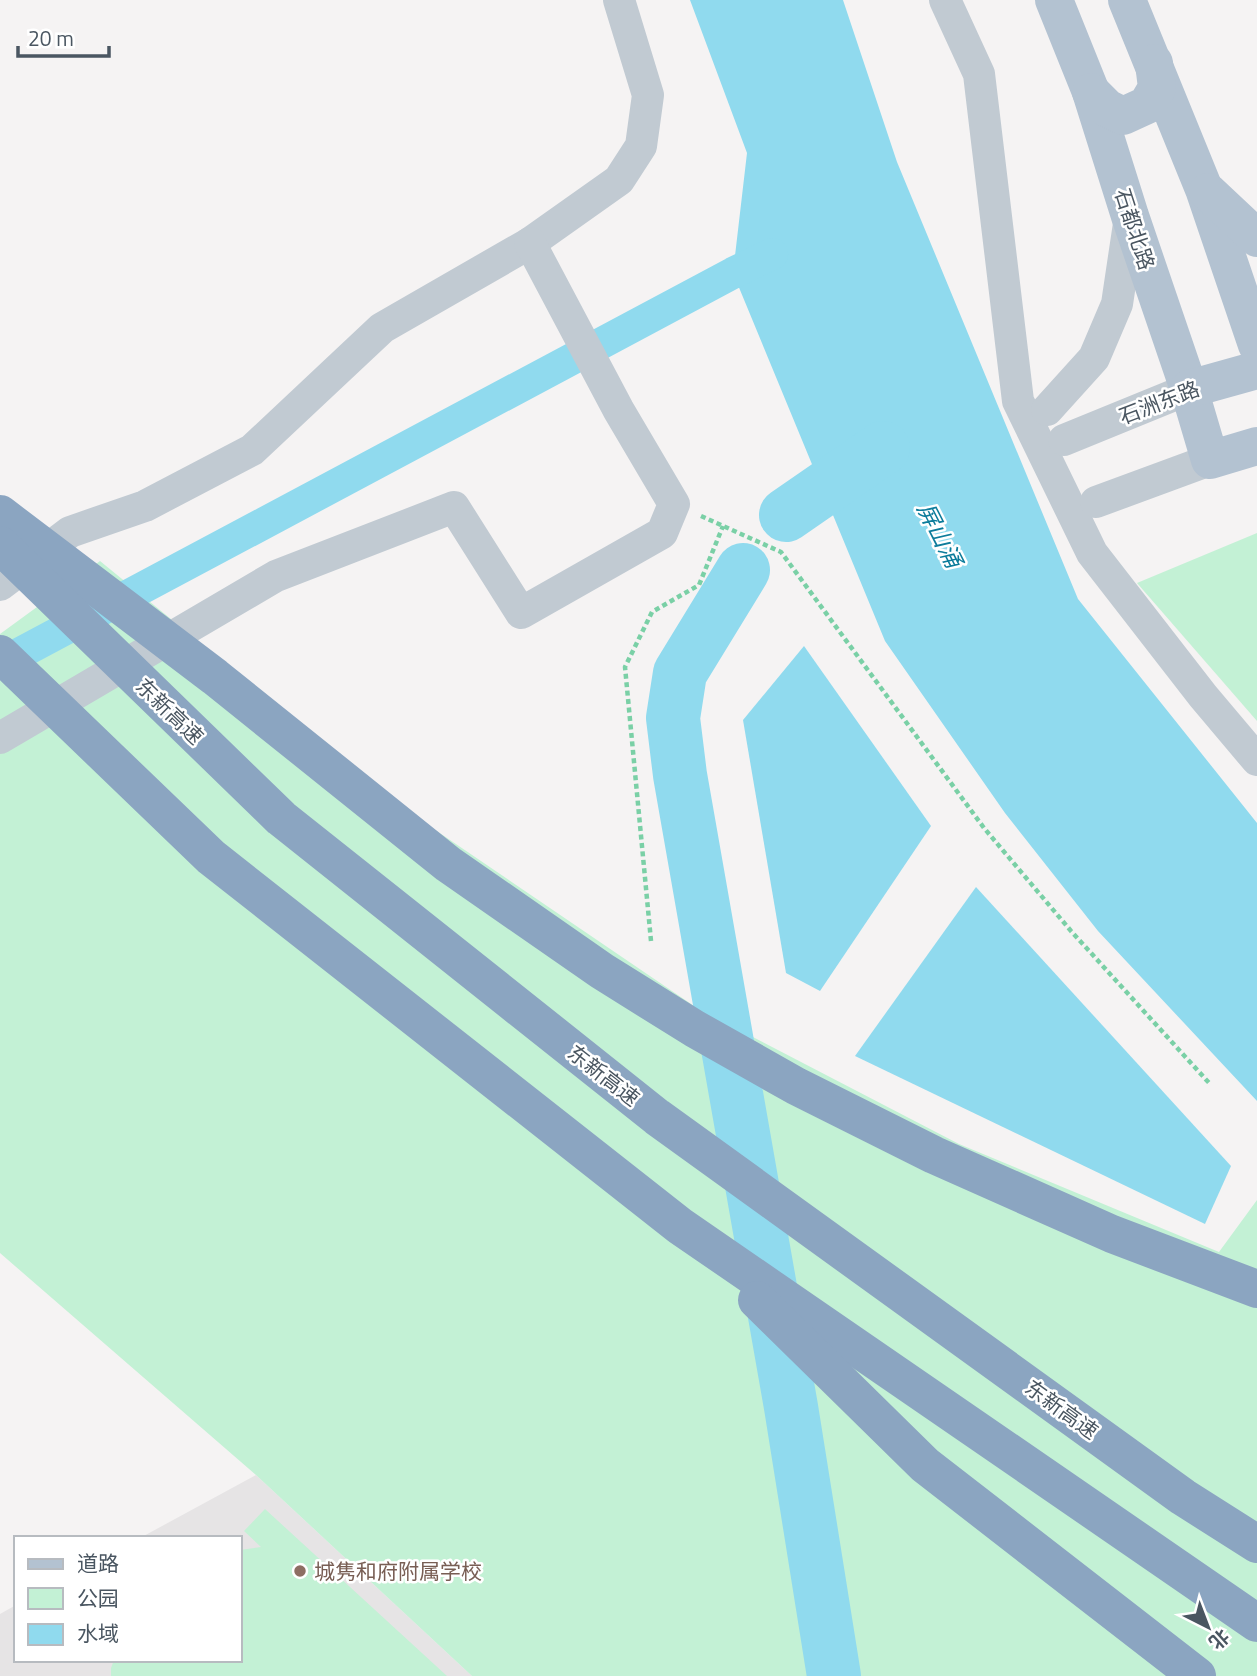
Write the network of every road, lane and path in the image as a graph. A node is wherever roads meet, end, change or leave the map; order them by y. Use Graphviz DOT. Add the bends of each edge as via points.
graph roads {
  1 [pos="619,0"];
  2 [pos="945,0"];
  3 [pos="1054,0"];
  4 [pos="1127,0"];
  5 [pos="1154,63"];
  6 [pos="1091,92"];
  7 [pos="1203,189"];
  8 [pos="1130,216"];
  9 [pos="1257,239"];
  10 [pos="530,243"];
  11 [pos="1257,345"];
  12 [pos="1257,370"];
  13 [pos="1189,389"];
  14 [pos="1047,410"];
  15 [pos="1064,440"];
  16 [pos="1257,446"];
  17 [pos="1210,460"];
  18 [pos="1096,502"];
  19 [pos="674,503"];
  20 [pos="0,514"];
  21 [pos="723,526"];
  22 [pos="0,545"];
  23 [pos="0,585"];
  24 [pos="0,654"];
  25 [pos="0,738"];
  26 [pos="1257,760"];
  27 [pos="651,941"];
  28 [pos="1210,1084"];
  29 [pos="680,1226"];
  30 [pos="1257,1289"];
  31 [pos="1257,1544"];
  32 [pos="1257,1623"];
  33 [pos="1197,1676"];
  1 -- 10 [label="street" via="648,95 641,146 619,180"];
  2 -- 26 [label="street" via="979,74 1018,401 1092,553"];
  3 -- 6 [label="main road, 石都北路"];
  4 -- 5 [label="main road"];
  5 -- 6 [label="main road" via="1157,88 1147,105 1123,116"];
  5 -- 7 [label="main road"];
  6 -- 8 [label="main road, 石都北路"];
  7 -- 9 [label="main road"];
  7 -- 11 [label="main road"];
  8 -- 13 [label="main road, 石都北路"];
  8 -- 14 [label="street" via="1117,304 1108,326 1094,358"];
  10 -- 19 [label="street"];
  10 -- 23 [label="street" via="382,328 253,450 145,506 70,532"];
  12 -- 13 [label="main road, 石洲东路"];
  13 -- 15 [label="street, 石洲东路"];
  13 -- 17 [label="main road, 石都北路"];
  16 -- 17 [label="main road"];
  17 -- 18 [label="street"];
  19 -- 21 [label="path"];
  19 -- 25 [label="street" via="662,533 521,613 454,507 276,576"];
  20 -- 30 [label="highway" via="215,677 448,864 695,1029 934,1155 1112,1234"];
  21 -- 27 [label="path" via="699,585 652,612 625,667"];
  21 -- 28 [label="path" via="781,552 984,828"];
  22 -- 31 [label="highway, 东新高速" via="281,818 657,1117 1183,1497"];
  24 -- 29 [label="highway" via="211,857"];
  29 -- 32 [label="highway"];
  29 -- 33 [label="highway" via="925,1465"];
}
